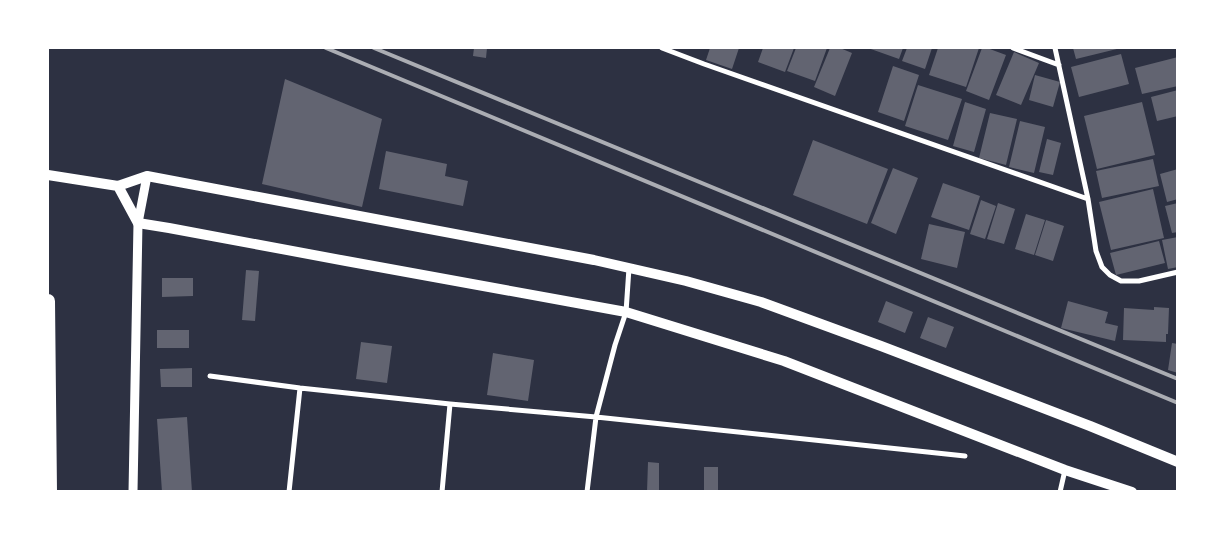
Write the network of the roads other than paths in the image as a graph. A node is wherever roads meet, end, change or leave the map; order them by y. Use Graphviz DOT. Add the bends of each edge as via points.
graph roads {
  1 [pos="662,48"];
  2 [pos="1013,48"];
  3 [pos="1055,48"];
  4 [pos="1058,65"];
  5 [pos="48,175"];
  6 [pos="146,176"];
  7 [pos="118,186"];
  8 [pos="1088,199"];
  9 [pos="138,223"];
  10 [pos="629,268"];
  11 [pos="1178,272"];
  12 [pos="48,301"];
  13 [pos="626,312"];
  14 [pos="210,376"];
  15 [pos="300,388"];
  16 [pos="450,404"];
  17 [pos="596,417"];
  18 [pos="965,456"];
  19 [pos="1178,462"];
  20 [pos="1065,470"];
  21 [pos="50,492"];
  22 [pos="133,492"];
  23 [pos="289,492"];
  24 [pos="442,492"];
  25 [pos="587,492"];
  26 [pos="1060,492"];
  27 [pos="1132,492"];
  1 -- 8 [label="street"];
  2 -- 4 [label="street"];
  3 -- 4 [label="street"];
  4 -- 8 [label="street"];
  5 -- 7 [label="main road"];
  6 -- 7 [label="main road"];
  6 -- 9 [label="street"];
  6 -- 10 [label="main road"];
  7 -- 9 [label="main road"];
  8 -- 11 [label="street" via="1096,251 1102,267 1110,275 1121,281 1139,281"];
  9 -- 13 [label="main road"];
  9 -- 22 [label="street"];
  10 -- 13 [label="street"];
  10 -- 19 [label="main road" via="761,302"];
  12 -- 21 [label="highway"];
  13 -- 17 [label="street"];
  13 -- 20 [label="main road" via="784,360"];
  14 -- 15 [label="street"];
  15 -- 16 [label="street"];
  15 -- 23 [label="street"];
  16 -- 17 [label="street"];
  16 -- 24 [label="street"];
  17 -- 18 [label="street"];
  17 -- 25 [label="street"];
  20 -- 26 [label="street"];
  20 -- 27 [label="main road"];
}
